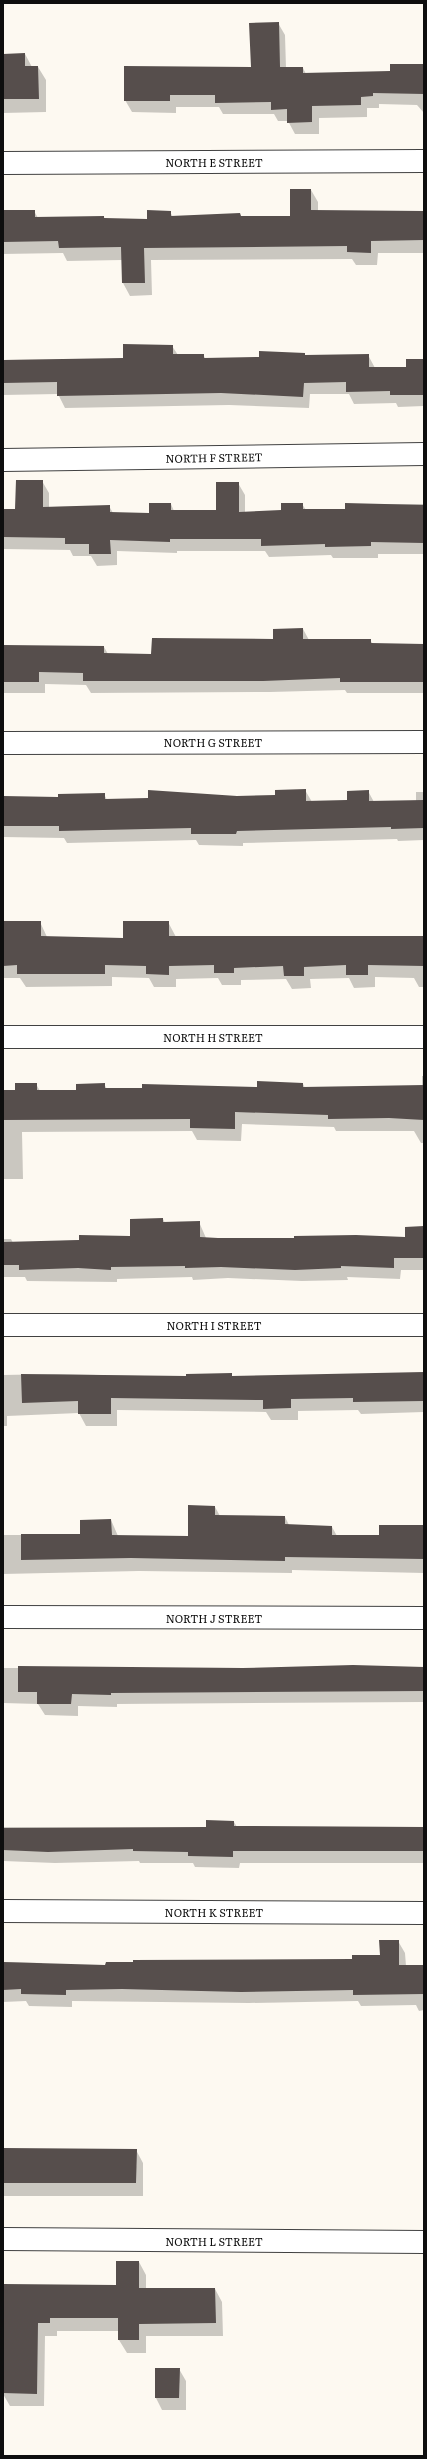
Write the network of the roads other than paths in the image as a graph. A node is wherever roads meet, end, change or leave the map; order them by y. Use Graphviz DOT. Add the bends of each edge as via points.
graph roads {
  1 [pos="424,161"];
  2 [pos="3,163"];
  3 [pos="424,454"];
  4 [pos="3,460"];
  5 [pos="424,742"];
  6 [pos="3,743"];
  7 [pos="3,1037"];
  8 [pos="424,1037"];
  9 [pos="3,1325"];
  10 [pos="424,1325"];
  11 [pos="3,1617"];
  12 [pos="424,1618"];
  13 [pos="3,1911"];
  14 [pos="424,1913"];
  15 [pos="3,2239"];
  16 [pos="424,2242"];
  1 -- 2 [label="street, NORTH E STREET"];
  3 -- 4 [label="street, NORTH F STREET"];
  5 -- 6 [label="street, NORTH G STREET"];
  7 -- 8 [label="street, NORTH H STREET"];
  9 -- 10 [label="street, NORTH I STREET"];
  11 -- 12 [label="street, NORTH J STREET"];
  13 -- 14 [label="street, NORTH K STREET"];
  15 -- 16 [label="street, NORTH L STREET"];
}
